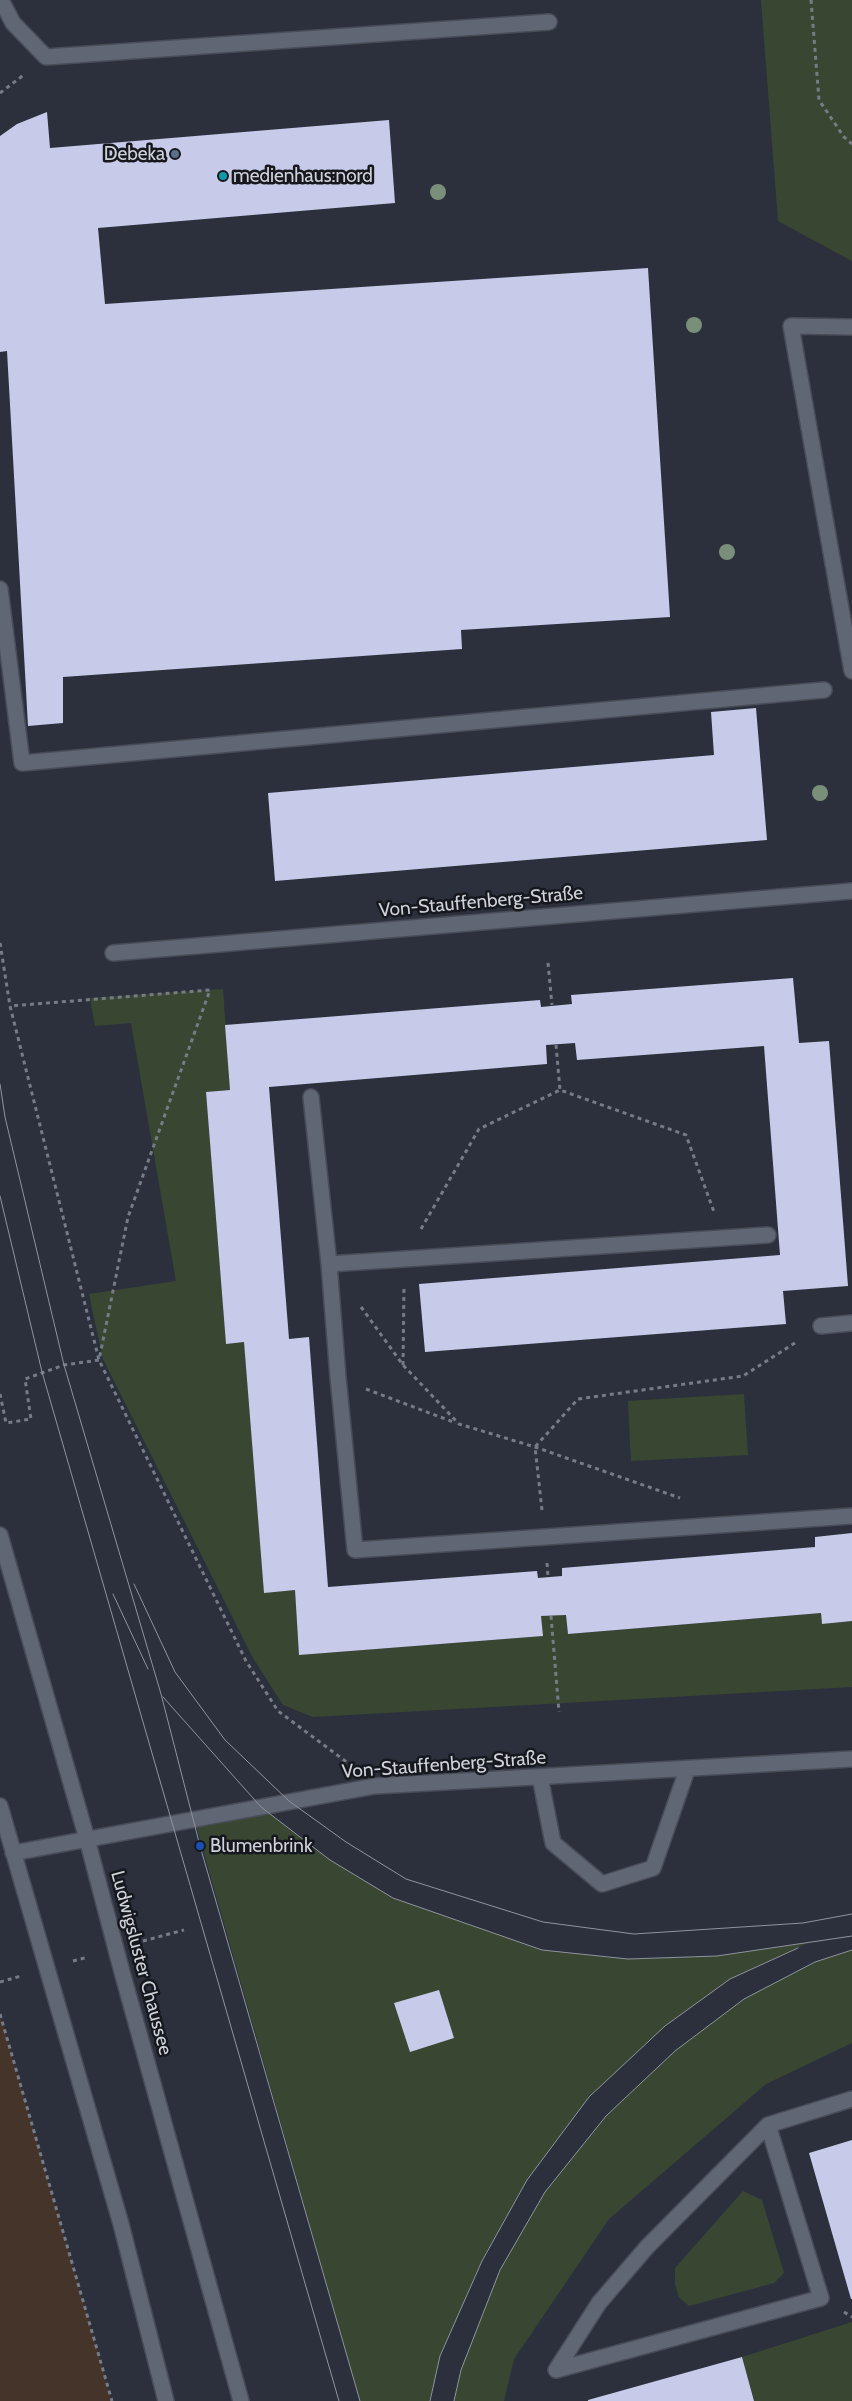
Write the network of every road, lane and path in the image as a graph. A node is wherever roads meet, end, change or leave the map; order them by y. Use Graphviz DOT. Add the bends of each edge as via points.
graph roads {
  1 [pos="1,0"];
  2 [pos="811,0"];
  3 [pos="549,22"];
  4 [pos="852,144"];
  5 [pos="852,327"];
  6 [pos="0,589"];
  7 [pos="852,671"];
  8 [pos="824,690"];
  9 [pos="852,891"];
  10 [pos="0,943"];
  11 [pos="113,953"];
  12 [pos="548,963"];
  13 [pos="552,1005"];
  14 [pos="10,1006"];
  15 [pos="556,1045"];
  16 [pos="560,1090"];
  17 [pos="311,1097"];
  18 [pos="768,1235"];
  19 [pos="723,1238"];
  20 [pos="404,1259"];
  21 [pos="329,1264"];
  22 [pos="358,1303"];
  23 [pos="852,1323"];
  24 [pos="822,1326"];
  25 [pos="99,1360"];
  26 [pos="403,1365"];
  27 [pos="338,1378"];
  28 [pos="0,1394"];
  29 [pos="459,1424"];
  30 [pos="535,1447"];
  31 [pos="682,1499"];
  32 [pos="852,1516"];
  33 [pos="0,1535"];
  34 [pos="546,1537"];
  35 [pos="551,1616"];
  36 [pos="558,1712"];
  37 [pos="852,1759"];
  38 [pos="687,1770"];
  39 [pos="540,1777"];
  40 [pos="375,1786"];
  41 [pos="0,1806"];
  42 [pos="87,1839"];
  43 [pos="13,1853"];
  44 [pos="0,2014"];
  45 [pos="852,2099"];
  46 [pos="768,2125"];
  47 [pos="112,2401"];
  48 [pos="166,2401"];
  49 [pos="241,2401"];
  1 -- 3 [label="street" via="13,23 46,57"];
  2 -- 4 [label="path" via="819,100"];
  5 -- 7 [label="street" via="791,326"];
  6 -- 8 [label="street" via="22,763"];
  9 -- 11 [label="street, Von-Stauffenberg-Straße"];
  10 -- 14 [label="path"];
  12 -- 13 [label="path"];
  14 -- 25 [label="path"];
  14 -- 25 [label="path" via="210,990 128,1217"];
  15 -- 16 [label="path"];
  16 -- 19 [label="path" via="686,1135"];
  16 -- 20 [label="path" via="479,1129"];
  17 -- 21 [label="street"];
  18 -- 19 [label="street"];
  19 -- 20 [label="street"];
  20 -- 21 [label="street"];
  20 -- 26 [label="path"];
  21 -- 27 [label="street"];
  22 -- 26 [label="path"];
  23 -- 24 [label="street"];
  24 -- 30 [label="path" via="743,1376 578,1399"];
  25 -- 28 [label="path" via="64,1365 25,1379 31,1420 6,1422"];
  25 -- 40 [label="path" via="246,1661 278,1711"];
  26 -- 29 [label="path"];
  27 -- 29 [label="path"];
  27 -- 34 [label="street" via="355,1550"];
  29 -- 30 [label="path"];
  30 -- 31 [label="path"];
  30 -- 34 [label="path"];
  32 -- 34 [label="street"];
  33 -- 42 [label="street, Ludwigsluster Chaussee"];
  35 -- 36 [label="path"];
  37 -- 38 [label="street, Von-Stauffenberg-Straße"];
  38 -- 39 [label="street, Von-Stauffenberg-Straße"];
  38 -- 39 [label="street" via="653,1868 602,1884 553,1843"];
  39 -- 40 [label="street, Von-Stauffenberg-Straße"];
  40 -- 42 [label="street, Von-Stauffenberg-Straße"];
  41 -- 43 [label="street"];
  42 -- 43 [label="street, Von-Stauffenberg-Straße"];
  42 -- 49 [label="street, Ludwigsluster Chaussee"];
  43 -- 48 [label="street" via="121,2224"];
  44 -- 47 [label="path"];
  45 -- 46 [label="street"];
  46 -- 46 [label="street" via="647,2247 599,2302 556,2370 821,2298"];
}
